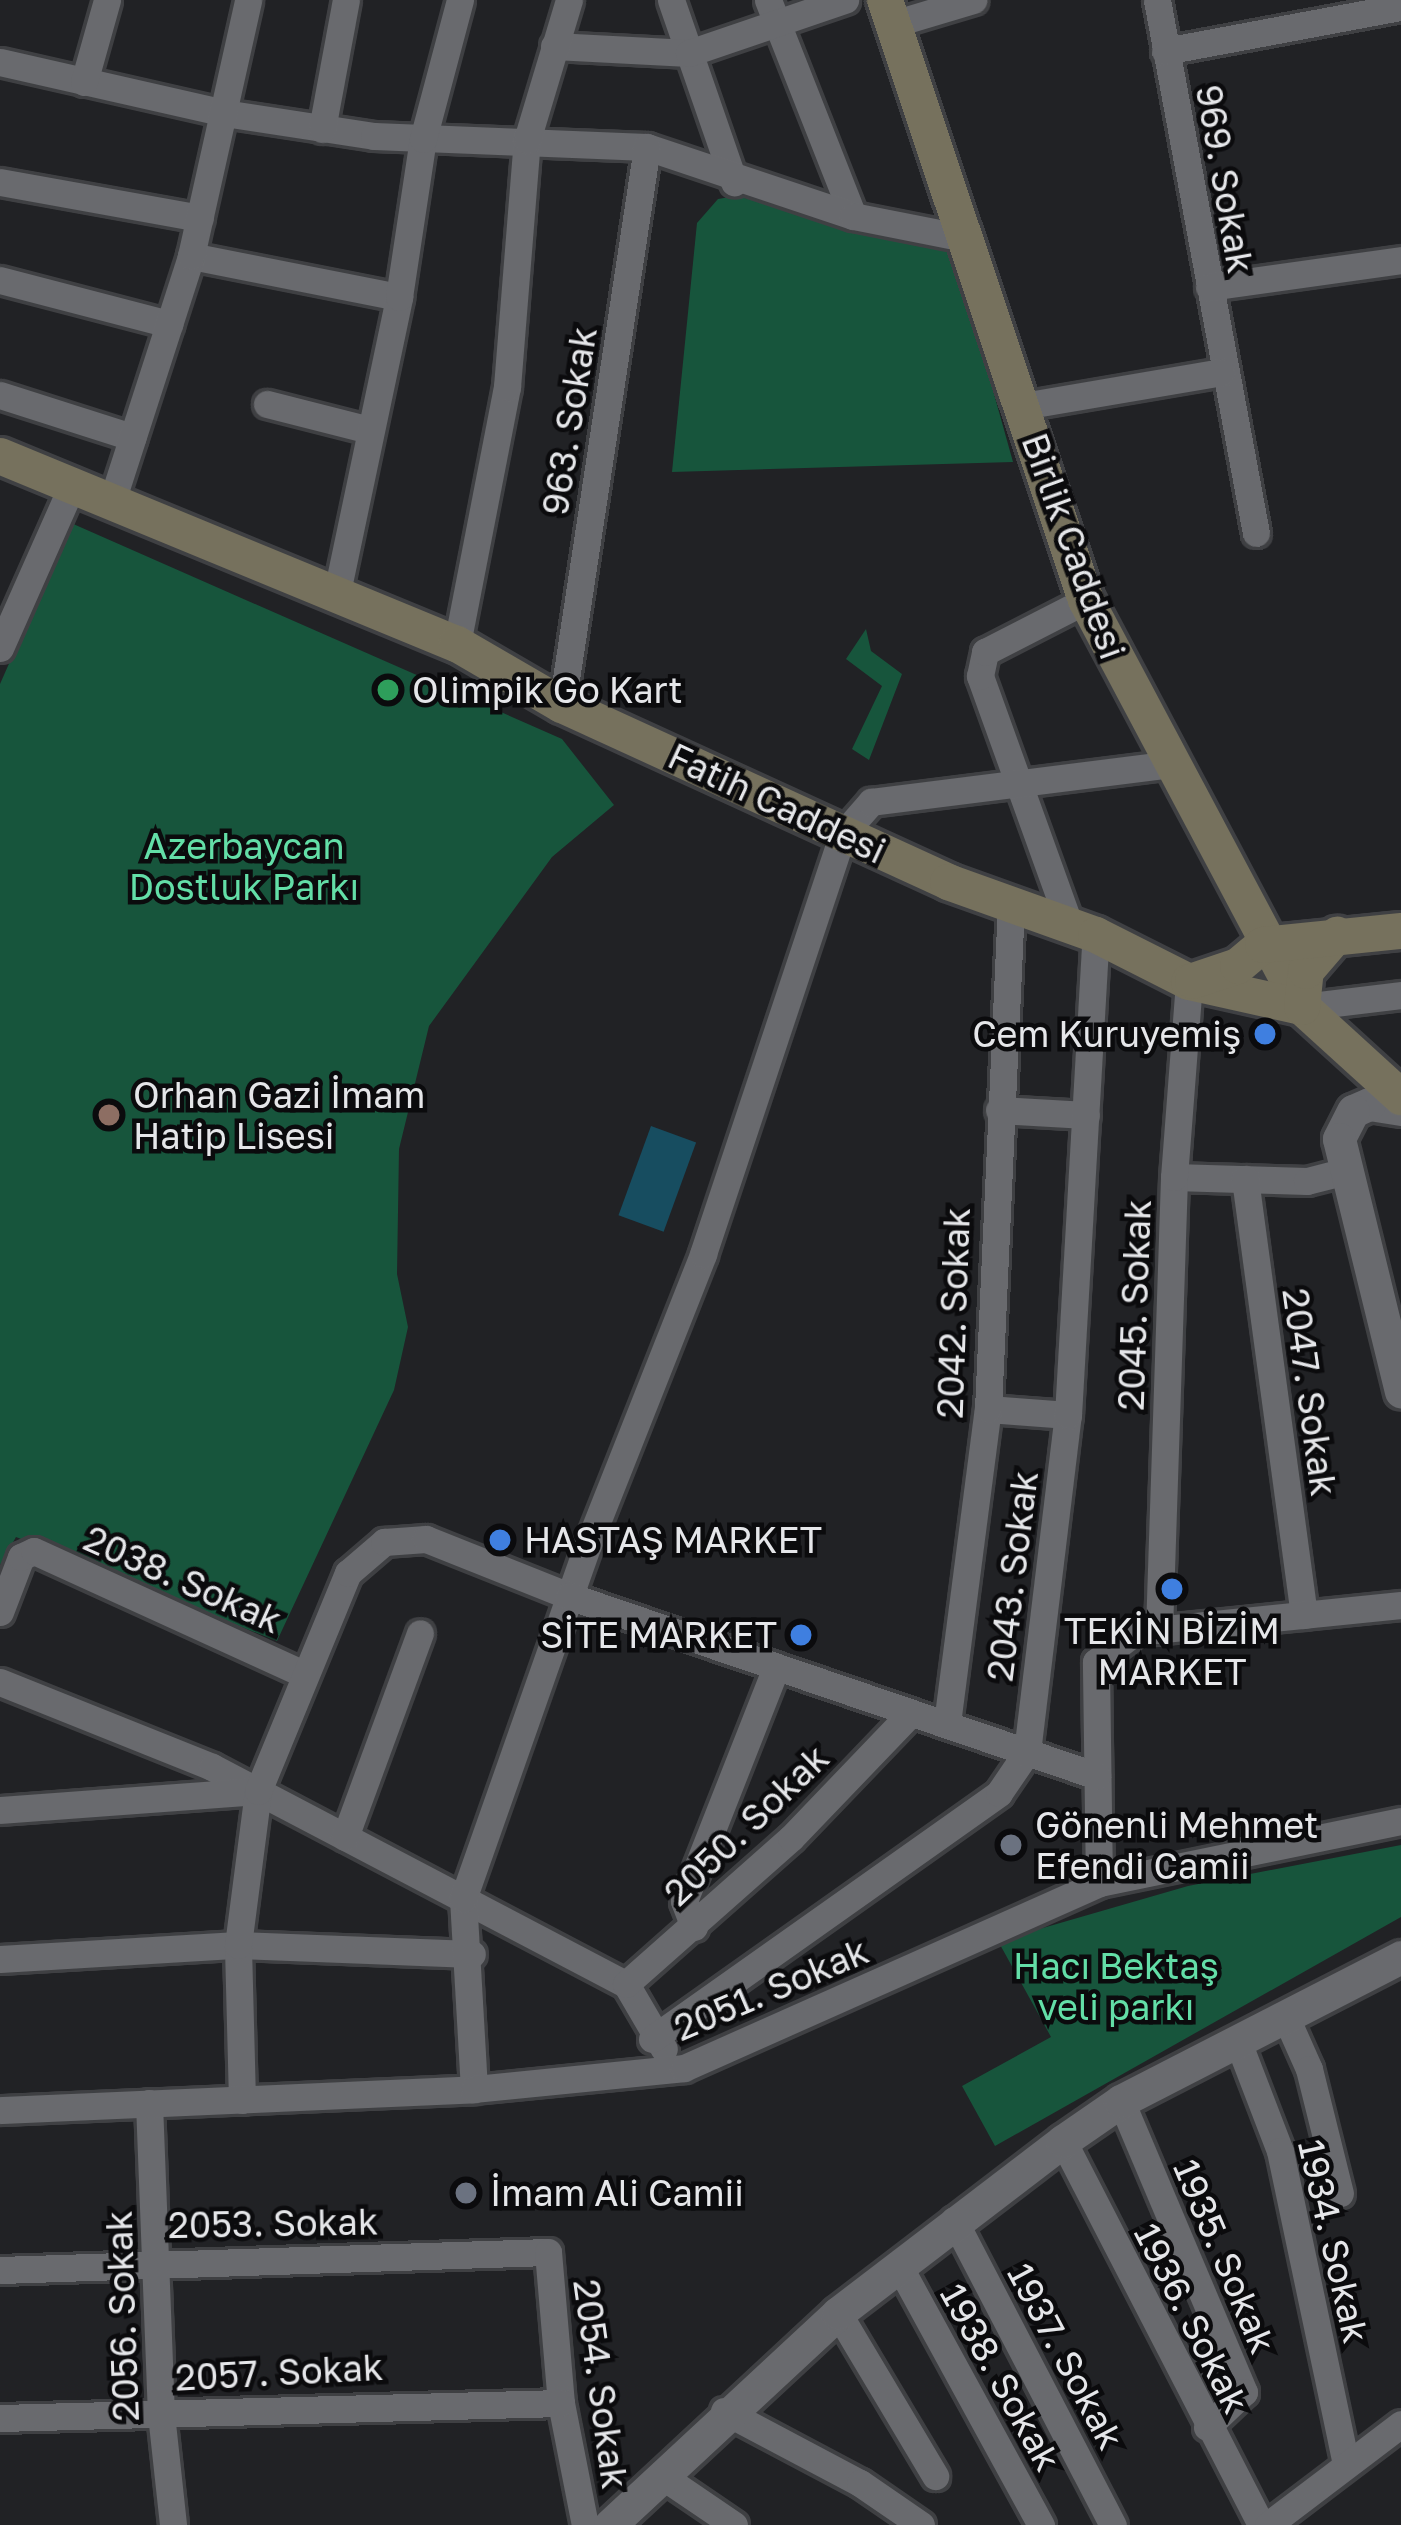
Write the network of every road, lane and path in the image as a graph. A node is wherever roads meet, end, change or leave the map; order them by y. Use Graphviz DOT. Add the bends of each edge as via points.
graph roads {
  1 [pos="106,0"];
  2 [pos="248,0"];
  3 [pos="346,0"];
  4 [pos="460,0"];
  5 [pos="569,0"];
  6 [pos="671,0"];
  7 [pos="845,0"];
  8 [pos="974,0"];
  9 [pos="1157,0"];
  10 [pos="1399,5"];
  11 [pos="772,10"];
  12 [pos="889,12"];
  13 [pos="554,46"];
  14 [pos="1165,51"];
  15 [pos="688,53"];
  16 [pos="0,62"];
  17 [pos="83,82"];
  18 [pos="224,112"];
  19 [pos="322,129"];
  20 [pos="423,139"];
  21 [pos="527,140"];
  22 [pos="646,148"];
  23 [pos="0,182"];
  24 [pos="734,182"];
  25 [pos="854,216"];
  26 [pos="200,218"];
  27 [pos="964,238"];
  28 [pos="190,256"];
  29 [pos="1401,260"];
  30 [pos="0,280"];
  31 [pos="1209,287"];
  32 [pos="400,297"];
  33 [pos="169,324"];
  34 [pos="1221,372"];
  35 [pos="0,395"];
  36 [pos="267,404"];
  37 [pos="1023,406"];
  38 [pos="370,430"];
  39 [pos="132,437"];
  40 [pos="0,456"];
  41 [pos="73,484"];
  42 [pos="113,499"];
  43 [pos="1256,533"];
  44 [pos="336,597"];
  45 [pos="1086,600"];
  46 [pos="457,644"];
  47 [pos="0,649"];
  48 [pos="562,705"];
  49 [pos="1170,764"];
  50 [pos="1019,784"];
  51 [pos="843,834"];
  52 [pos="1011,904"];
  53 [pos="1083,930"];
  54 [pos="1401,931"];
  55 [pos="1336,935"];
  56 [pos="1263,945"];
  57 [pos="1189,982"];
  58 [pos="1401,995"];
  59 [pos="1319,1004"];
  60 [pos="1401,1096"];
  61 [pos="1401,1109"];
  62 [pos="999,1110"];
  63 [pos="1086,1115"];
  64 [pos="1346,1171"];
  65 [pos="1174,1177"];
  66 [pos="1245,1179"];
  67 [pos="1401,1392"];
  68 [pos="988,1409"];
  69 [pos="1068,1415"];
  70 [pos="569,1596"];
  71 [pos="1401,1605"];
  72 [pos="0,1612"];
  73 [pos="1304,1616"];
  74 [pos="1159,1630"];
  75 [pos="420,1633"];
  76 [pos="776,1667"];
  77 [pos="302,1673"];
  78 [pos="0,1682"];
  79 [pos="910,1712"];
  80 [pos="947,1723"];
  81 [pos="1027,1752"];
  82 [pos="1097,1776"];
  83 [pos="258,1791"];
  84 [pos="0,1810"];
  85 [pos="1401,1821"];
  86 [pos="345,1837"];
  87 [pos="1099,1883"];
  88 [pos="463,1898"];
  89 [pos="694,1927"];
  90 [pos="238,1946"];
  91 [pos="472,1954"];
  92 [pos="1401,1957"];
  93 [pos="0,1959"];
  94 [pos="626,1984"];
  95 [pos="1285,2015"];
  96 [pos="652,2039"];
  97 [pos="1237,2039"];
  98 [pos="685,2068"];
  99 [pos="474,2089"];
  100 [pos="242,2100"];
  101 [pos="1121,2101"];
  102 [pos="149,2103"];
  103 [pos="0,2110"];
  104 [pos="1063,2141"];
  105 [pos="1340,2193"];
  106 [pos="954,2220"];
  107 [pos="548,2252"];
  108 [pos="155,2261"];
  109 [pos="898,2264"];
  110 [pos="0,2270"];
  111 [pos="838,2314"];
  112 [pos="561,2403"];
  113 [pos="724,2411"];
  114 [pos="161,2414"];
  115 [pos="0,2418"];
  116 [pos="1401,2424"];
  117 [pos="1207,2427"];
  118 [pos="1346,2464"];
  119 [pos="662,2476"];
  120 [pos="935,2476"];
  121 [pos="173,2525"];
  122 [pos="585,2525"];
  123 [pos="610,2525"];
  124 [pos="734,2525"];
  125 [pos="921,2525"];
  126 [pos="1041,2525"];
  127 [pos="1113,2525"];
  128 [pos="1265,2525"];
  1 -- 17 [label="street"];
  2 -- 18 [label="street"];
  3 -- 19 [label="street"];
  4 -- 20 [label="street"];
  5 -- 13 [label="street"];
  6 -- 15 [label="street"];
  7 -- 11 [label="street"];
  8 -- 12 [label="street"];
  9 -- 14 [label="street, 969. Sokak"];
  10 -- 14 [label="street"];
  11 -- 15 [label="street"];
  11 -- 25 [label="street"];
  12 -- 27 [label="main road, Birlik Caddesi"];
  13 -- 15 [label="street"];
  13 -- 21 [label="street"];
  14 -- 31 [label="street, 969. Sokak"];
  15 -- 24 [label="street"];
  16 -- 17 [label="street"];
  17 -- 18 [label="street"];
  18 -- 19 [label="street"];
  18 -- 26 [label="street"];
  19 -- 20 [label="street"];
  20 -- 21 [label="street"];
  20 -- 32 [label="street"];
  21 -- 22 [label="street"];
  21 -- 46 [label="street" via="517,213 523,257 500,441"];
  22 -- 24 [label="street"];
  22 -- 48 [label="street, 963. Sokak"];
  23 -- 26 [label="street"];
  24 -- 25 [label="street"];
  25 -- 27 [label="street"];
  26 -- 28 [label="street"];
  27 -- 37 [label="main road, Birlik Caddesi"];
  28 -- 32 [label="street"];
  28 -- 33 [label="street"];
  29 -- 31 [label="street"];
  30 -- 33 [label="street"];
  31 -- 34 [label="street, 969. Sokak"];
  32 -- 38 [label="street"];
  33 -- 39 [label="street"];
  34 -- 37 [label="street"];
  34 -- 43 [label="street, 969. Sokak"];
  35 -- 39 [label="street"];
  36 -- 38 [label="street"];
  37 -- 45 [label="main road, Birlik Caddesi"];
  38 -- 44 [label="street"];
  39 -- 42 [label="street"];
  40 -- 41 [label="main road, Fatih Caddesi"];
  41 -- 42 [label="main road, Fatih Caddesi"];
  41 -- 47 [label="street"];
  42 -- 44 [label="main road, Fatih Caddesi"];
  44 -- 46 [label="main road, Fatih Caddesi"];
  45 -- 49 [label="main road, Birlik Caddesi"];
  45 -- 50 [label="street" via="985,652 980,676"];
  46 -- 48 [label="main road, Fatih Caddesi"];
  48 -- 51 [label="main road, Fatih Caddesi"];
  49 -- 50 [label="street"];
  49 -- 56 [label="main road, Birlik Caddesi"];
  50 -- 51 [label="street" via="871,802"];
  50 -- 53 [label="street"];
  51 -- 52 [label="main road, Fatih Caddesi"];
  51 -- 70 [label="street" via="703,1254"];
  52 -- 53 [label="main road, Fatih Caddesi"];
  52 -- 62 [label="street, 2042. Sokak"];
  53 -- 57 [label="main road, Fatih Caddesi"];
  53 -- 63 [label="street, 2043. Sokak"];
  54 -- 55 [label="main road"];
  55 -- 56 [label="main road"];
  55 -- 59 [label="main road" via="1306,971"];
  56 -- 57 [label="main road" via="1238,966"];
  56 -- 59 [label="main road, Birlik Caddesi"];
  57 -- 59 [label="main road, Fatih Caddesi"];
  57 -- 65 [label="street, 2045. Sokak"];
  58 -- 59 [label="street"];
  59 -- 60 [label="main road, Birlik Caddesi"];
  61 -- 64 [label="street" via="1369,1104 1353,1111 1339,1139"];
  62 -- 63 [label="street"];
  62 -- 68 [label="street, 2042. Sokak"];
  63 -- 69 [label="street, 2043. Sokak"];
  64 -- 66 [label="street" via="1307,1181"];
  64 -- 67 [label="street"];
  65 -- 66 [label="street"];
  65 -- 74 [label="street, 2045. Sokak"];
  66 -- 73 [label="street, 2047. Sokak"];
  68 -- 69 [label="street"];
  68 -- 80 [label="street, 2042. Sokak"];
  69 -- 81 [label="street, 2043. Sokak"];
  70 -- 76 [label="street"];
  70 -- 77 [label="street" via="426,1539 384,1542 348,1573"];
  70 -- 88 [label="street"];
  71 -- 73 [label="street"];
  72 -- 77 [label="street, 2038. Sokak" via="21,1557 34,1551"];
  73 -- 74 [label="street"];
  74 -- 82 [label="street" via="1135,1632 1096,1662"];
  75 -- 86 [label="street"];
  76 -- 79 [label="street"];
  76 -- 89 [label="street" via="684,1901"];
  77 -- 83 [label="street"];
  78 -- 83 [label="street"];
  79 -- 80 [label="street"];
  79 -- 89 [label="street, 2050. Sokak"];
  80 -- 81 [label="street"];
  81 -- 82 [label="street"];
  81 -- 96 [label="street" via="999,1793"];
  82 -- 87 [label="street"];
  83 -- 84 [label="street"];
  83 -- 86 [label="street"];
  83 -- 90 [label="street"];
  85 -- 87 [label="street, 2051. Sokak"];
  86 -- 88 [label="street"];
  87 -- 98 [label="street, 2051. Sokak"];
  88 -- 91 [label="street"];
  88 -- 94 [label="street"];
  89 -- 94 [label="street, 2050. Sokak"];
  90 -- 91 [label="street"];
  90 -- 93 [label="street"];
  90 -- 100 [label="street"];
  91 -- 99 [label="street"];
  92 -- 95 [label="street"];
  94 -- 96 [label="street"];
  95 -- 97 [label="street"];
  95 -- 105 [label="street" via="1309,2068"];
  96 -- 98 [label="street"];
  97 -- 101 [label="street"];
  97 -- 118 [label="street, 1934. Sokak" via="1280,2150"];
  98 -- 99 [label="street, 2051. Sokak"];
  99 -- 100 [label="street, 2051. Sokak"];
  100 -- 102 [label="street, 2051. Sokak"];
  101 -- 104 [label="street"];
  101 -- 117 [label="street, 1935. Sokak" via="1244,2392"];
  102 -- 103 [label="street, 2051. Sokak"];
  102 -- 108 [label="street, 2056. Sokak"];
  104 -- 106 [label="street"];
  104 -- 117 [label="street, 1936. Sokak"];
  106 -- 109 [label="street"];
  106 -- 127 [label="street, 1937. Sokak"];
  107 -- 108 [label="street, 2053. Sokak"];
  107 -- 112 [label="street, 2054. Sokak"];
  108 -- 110 [label="street, 2053. Sokak"];
  108 -- 114 [label="street, 2056. Sokak"];
  109 -- 111 [label="street"];
  109 -- 126 [label="street, 1938. Sokak"];
  111 -- 113 [label="street"];
  111 -- 120 [label="street"];
  112 -- 114 [label="street, 2057. Sokak"];
  112 -- 122 [label="street, 2054. Sokak"];
  113 -- 119 [label="street"];
  113 -- 125 [label="street"];
  114 -- 115 [label="street, 2057. Sokak"];
  114 -- 121 [label="street, 2056. Sokak"];
  116 -- 118 [label="street"];
  117 -- 128 [label="street, 1936. Sokak"];
  118 -- 128 [label="street"];
  119 -- 123 [label="street"];
  119 -- 124 [label="street"];
}
